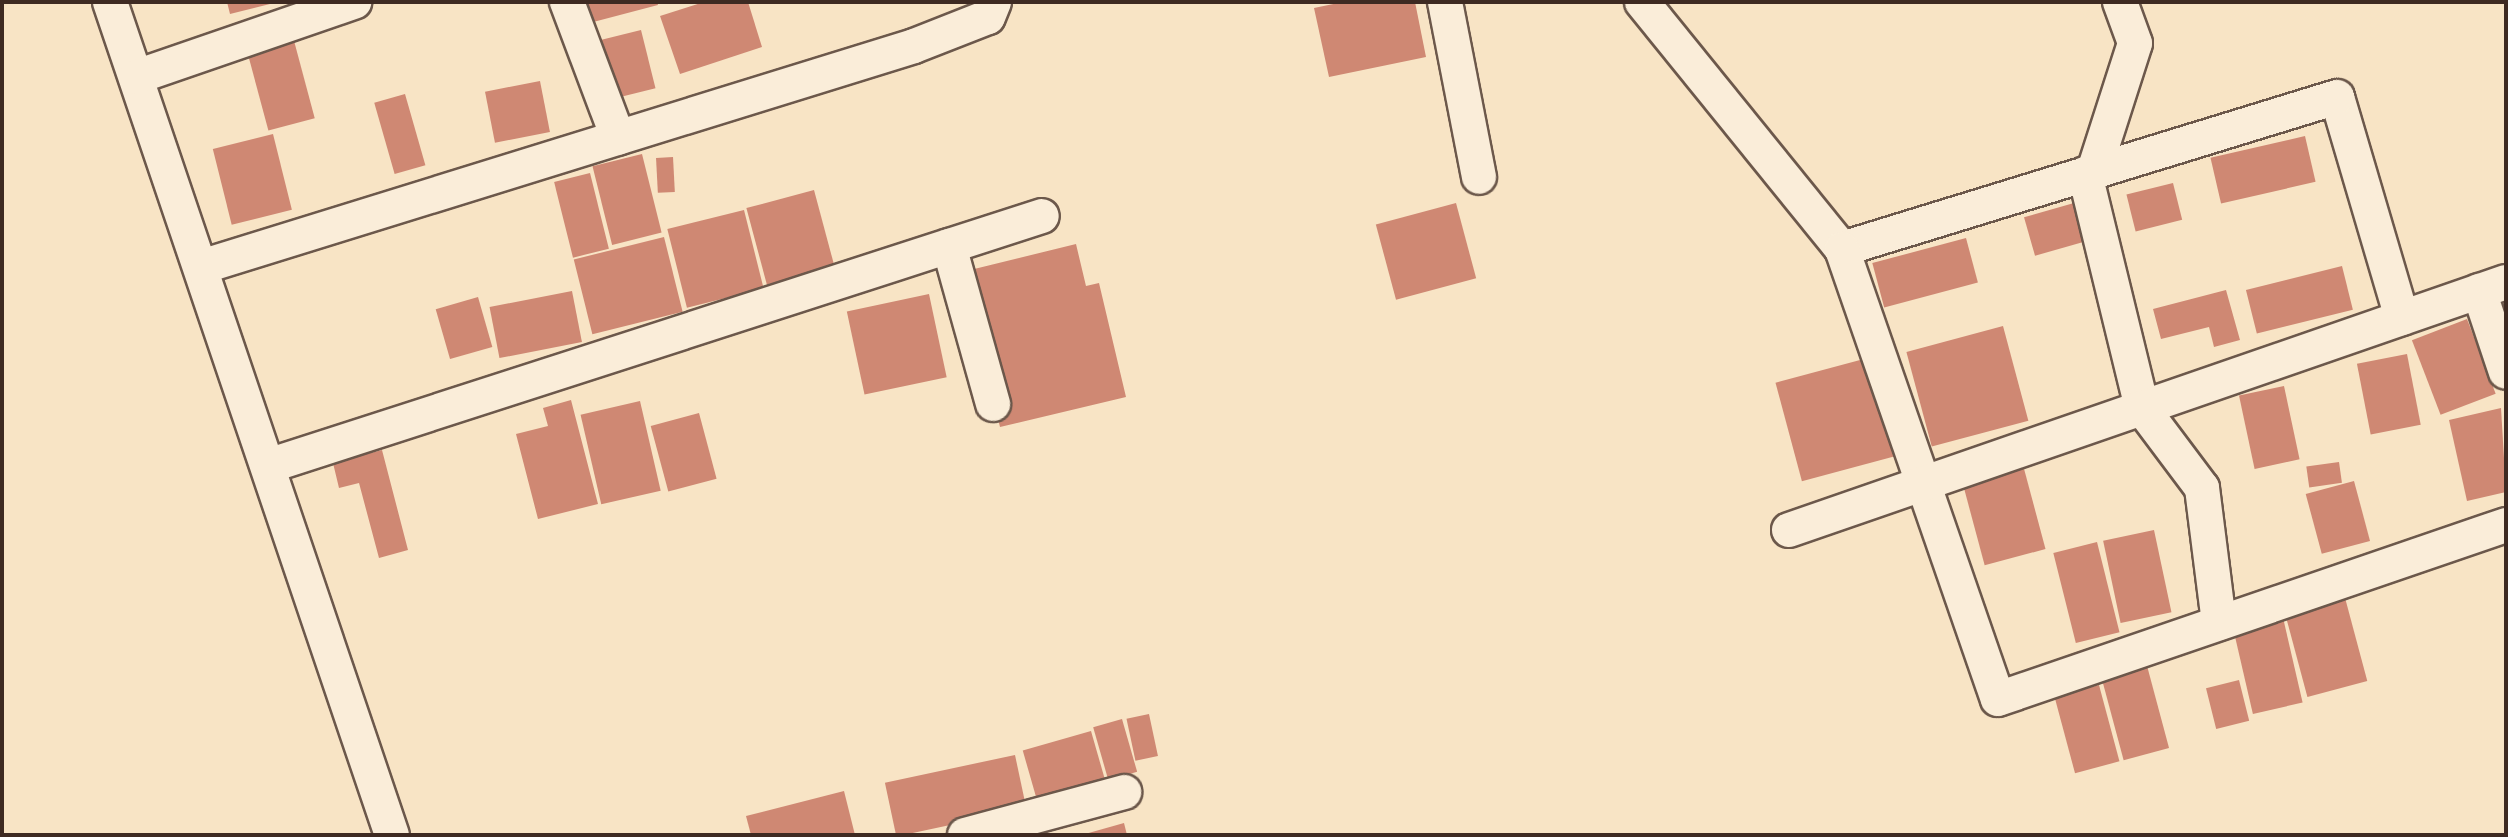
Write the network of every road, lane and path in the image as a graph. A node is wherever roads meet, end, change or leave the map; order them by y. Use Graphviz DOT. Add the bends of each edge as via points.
graph roads {
  1 [pos="110,2"];
  2 [pos="352,2"];
  3 [pos="567,2"];
  4 [pos="994,2"];
  5 [pos="1445,2"];
  6 [pos="1642,2"];
  7 [pos="2120,2"];
  8 [pos="136,77"];
  9 [pos="618,138"];
  10 [pos="2089,173"];
  11 [pos="1479,177"];
  12 [pos="1042,216"];
  13 [pos="949,246"];
  14 [pos="1842,249"];
  15 [pos="201,267"];
  16 [pos="2492,286"];
  17 [pos="2402,318"];
  18 [pos="2506,372"];
  19 [pos="993,404"];
  20 [pos="2142,408"];
  21 [pos="268,466"];
  22 [pos="1925,483"];
  23 [pos="2506,525"];
  24 [pos="1789,530"];
  25 [pos="2219,623"];
  26 [pos="1124,792"];
  27 [pos="392,835"];
  28 [pos="965,835"];
  1 -- 8 [label="street"];
  2 -- 8 [label="street"];
  3 -- 9 [label="street"];
  4 -- 9 [label="street" via="988,17 956,31"];
  5 -- 11 [label="street"];
  6 -- 14 [label="street"];
  7 -- 10 [label="street" via="2135,43"];
  8 -- 15 [label="street"];
  9 -- 15 [label="street"];
  10 -- 14 [label="street"];
  10 -- 17 [label="street" via="2337,97"];
  10 -- 20 [label="street"];
  12 -- 13 [label="street"];
  13 -- 19 [label="street"];
  13 -- 21 [label="street"];
  14 -- 22 [label="street"];
  15 -- 21 [label="street"];
  16 -- 17 [label="street"];
  16 -- 18 [label="street"];
  17 -- 20 [label="street"];
  20 -- 22 [label="street"];
  20 -- 25 [label="street" via="2202,488"];
  21 -- 27 [label="street"];
  22 -- 24 [label="street"];
  22 -- 25 [label="street" via="1998,699"];
  23 -- 25 [label="street"];
  26 -- 28 [label="street"];
}
